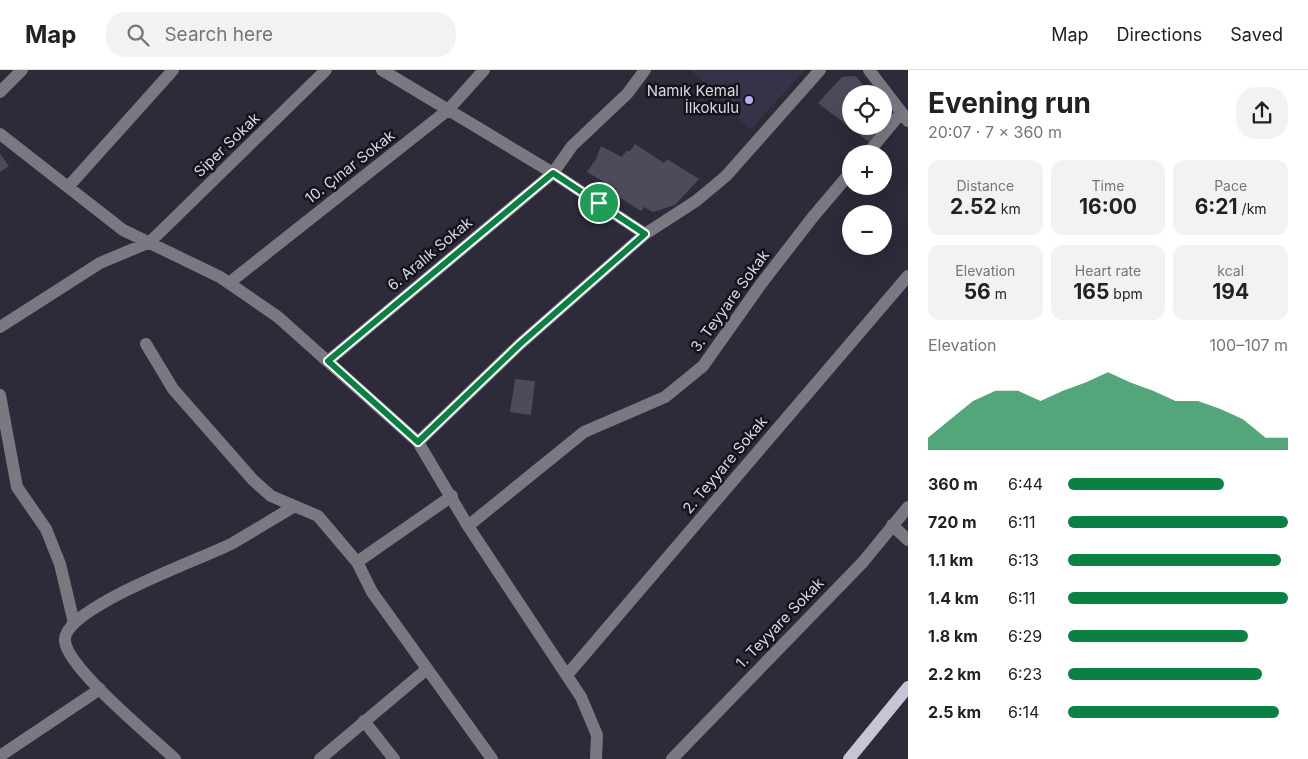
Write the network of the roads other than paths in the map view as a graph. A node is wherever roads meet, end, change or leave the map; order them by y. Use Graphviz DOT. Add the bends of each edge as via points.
graph roads {
  1 [pos="22,70"];
  2 [pos="173,70"];
  3 [pos="326,70"];
  4 [pos="382,70"];
  5 [pos="484,70"];
  6 [pos="645,70"];
  7 [pos="820,70"];
  8 [pos="869,70"];
  9 [pos="0,92"];
  10 [pos="448,110"];
  11 [pos="905,117"];
  12 [pos="0,134"];
  13 [pos="876,145"];
  14 [pos="553,173"];
  15 [pos="842,183"];
  16 [pos="68,187"];
  17 [pos="645,234"];
  18 [pos="150,242"];
  19 [pos="908,276"];
  20 [pos="229,283"];
  21 [pos="0,327"];
  22 [pos="146,344"];
  23 [pos="328,361"];
  24 [pos="0,395"];
  25 [pos="418,442"];
  26 [pos="452,496"];
  27 [pos="295,506"];
  28 [pos="908,507"];
  29 [pos="892,525"];
  30 [pos="468,526"];
  31 [pos="908,540"];
  32 [pos="357,562"];
  33 [pos="74,623"];
  34 [pos="427,669"];
  35 [pos="567,675"];
  36 [pos="908,687"];
  37 [pos="100,689"];
  38 [pos="364,721"];
  39 [pos="0,756"];
  40 [pos="175,759"];
  41 [pos="320,759"];
  42 [pos="394,759"];
  43 [pos="492,759"];
  44 [pos="596,759"];
  45 [pos="672,759"];
  46 [pos="849,759"];
  1 -- 9 [label="street"];
  2 -- 16 [label="street"];
  3 -- 18 [label="street, Siper Sokak"];
  4 -- 10 [label="street"];
  5 -- 10 [label="street, 10. Çınar Sokak"];
  6 -- 14 [label="street, 6. Aralık Sokak" via="628,94 572,146"];
  7 -- 17 [label="street" via="726,176 696,201"];
  8 -- 11 [label="street"];
  10 -- 14 [label="street"];
  10 -- 20 [label="street, 10. Çınar Sokak"];
  11 -- 13 [label="street"];
  12 -- 16 [label="street"];
  14 -- 17 [label="street"];
  14 -- 23 [label="street, 6. Aralık Sokak"];
  15 -- 30 [label="street, 3. Teyyare Sokak" via="761,284 704,366 666,397 584,432"];
  16 -- 18 [label="street" via="123,230"];
  17 -- 25 [label="street" via="520,344"];
  18 -- 20 [label="street"];
  18 -- 21 [label="street" via="100,263"];
  19 -- 35 [label="street, 2. Teyyare Sokak"];
  20 -- 23 [label="street" via="278,316"];
  22 -- 27 [label="street" via="173,389 253,480 272,496"];
  23 -- 25 [label="street"];
  24 -- 33 [label="street" via="17,487 46,529 60,564"];
  25 -- 26 [label="street"];
  26 -- 30 [label="street"];
  26 -- 32 [label="street"];
  27 -- 32 [label="street" via="318,516"];
  27 -- 33 [label="street" via="232,544 107,600"];
  28 -- 29 [label="street, 1. Teyyare Sokak"];
  29 -- 31 [label="street"];
  29 -- 45 [label="street, 1. Teyyare Sokak" via="863,562"];
  30 -- 35 [label="street"];
  32 -- 34 [label="street" via="372,592"];
  33 -- 37 [label="street" via="66,631 64,642 70,655"];
  34 -- 38 [label="street"];
  34 -- 43 [label="street"];
  35 -- 44 [label="street" via="581,697 597,735"];
  36 -- 46 [label="main road"];
  37 -- 39 [label="street"];
  37 -- 40 [label="street"];
  38 -- 41 [label="street"];
  38 -- 42 [label="street"];
}
